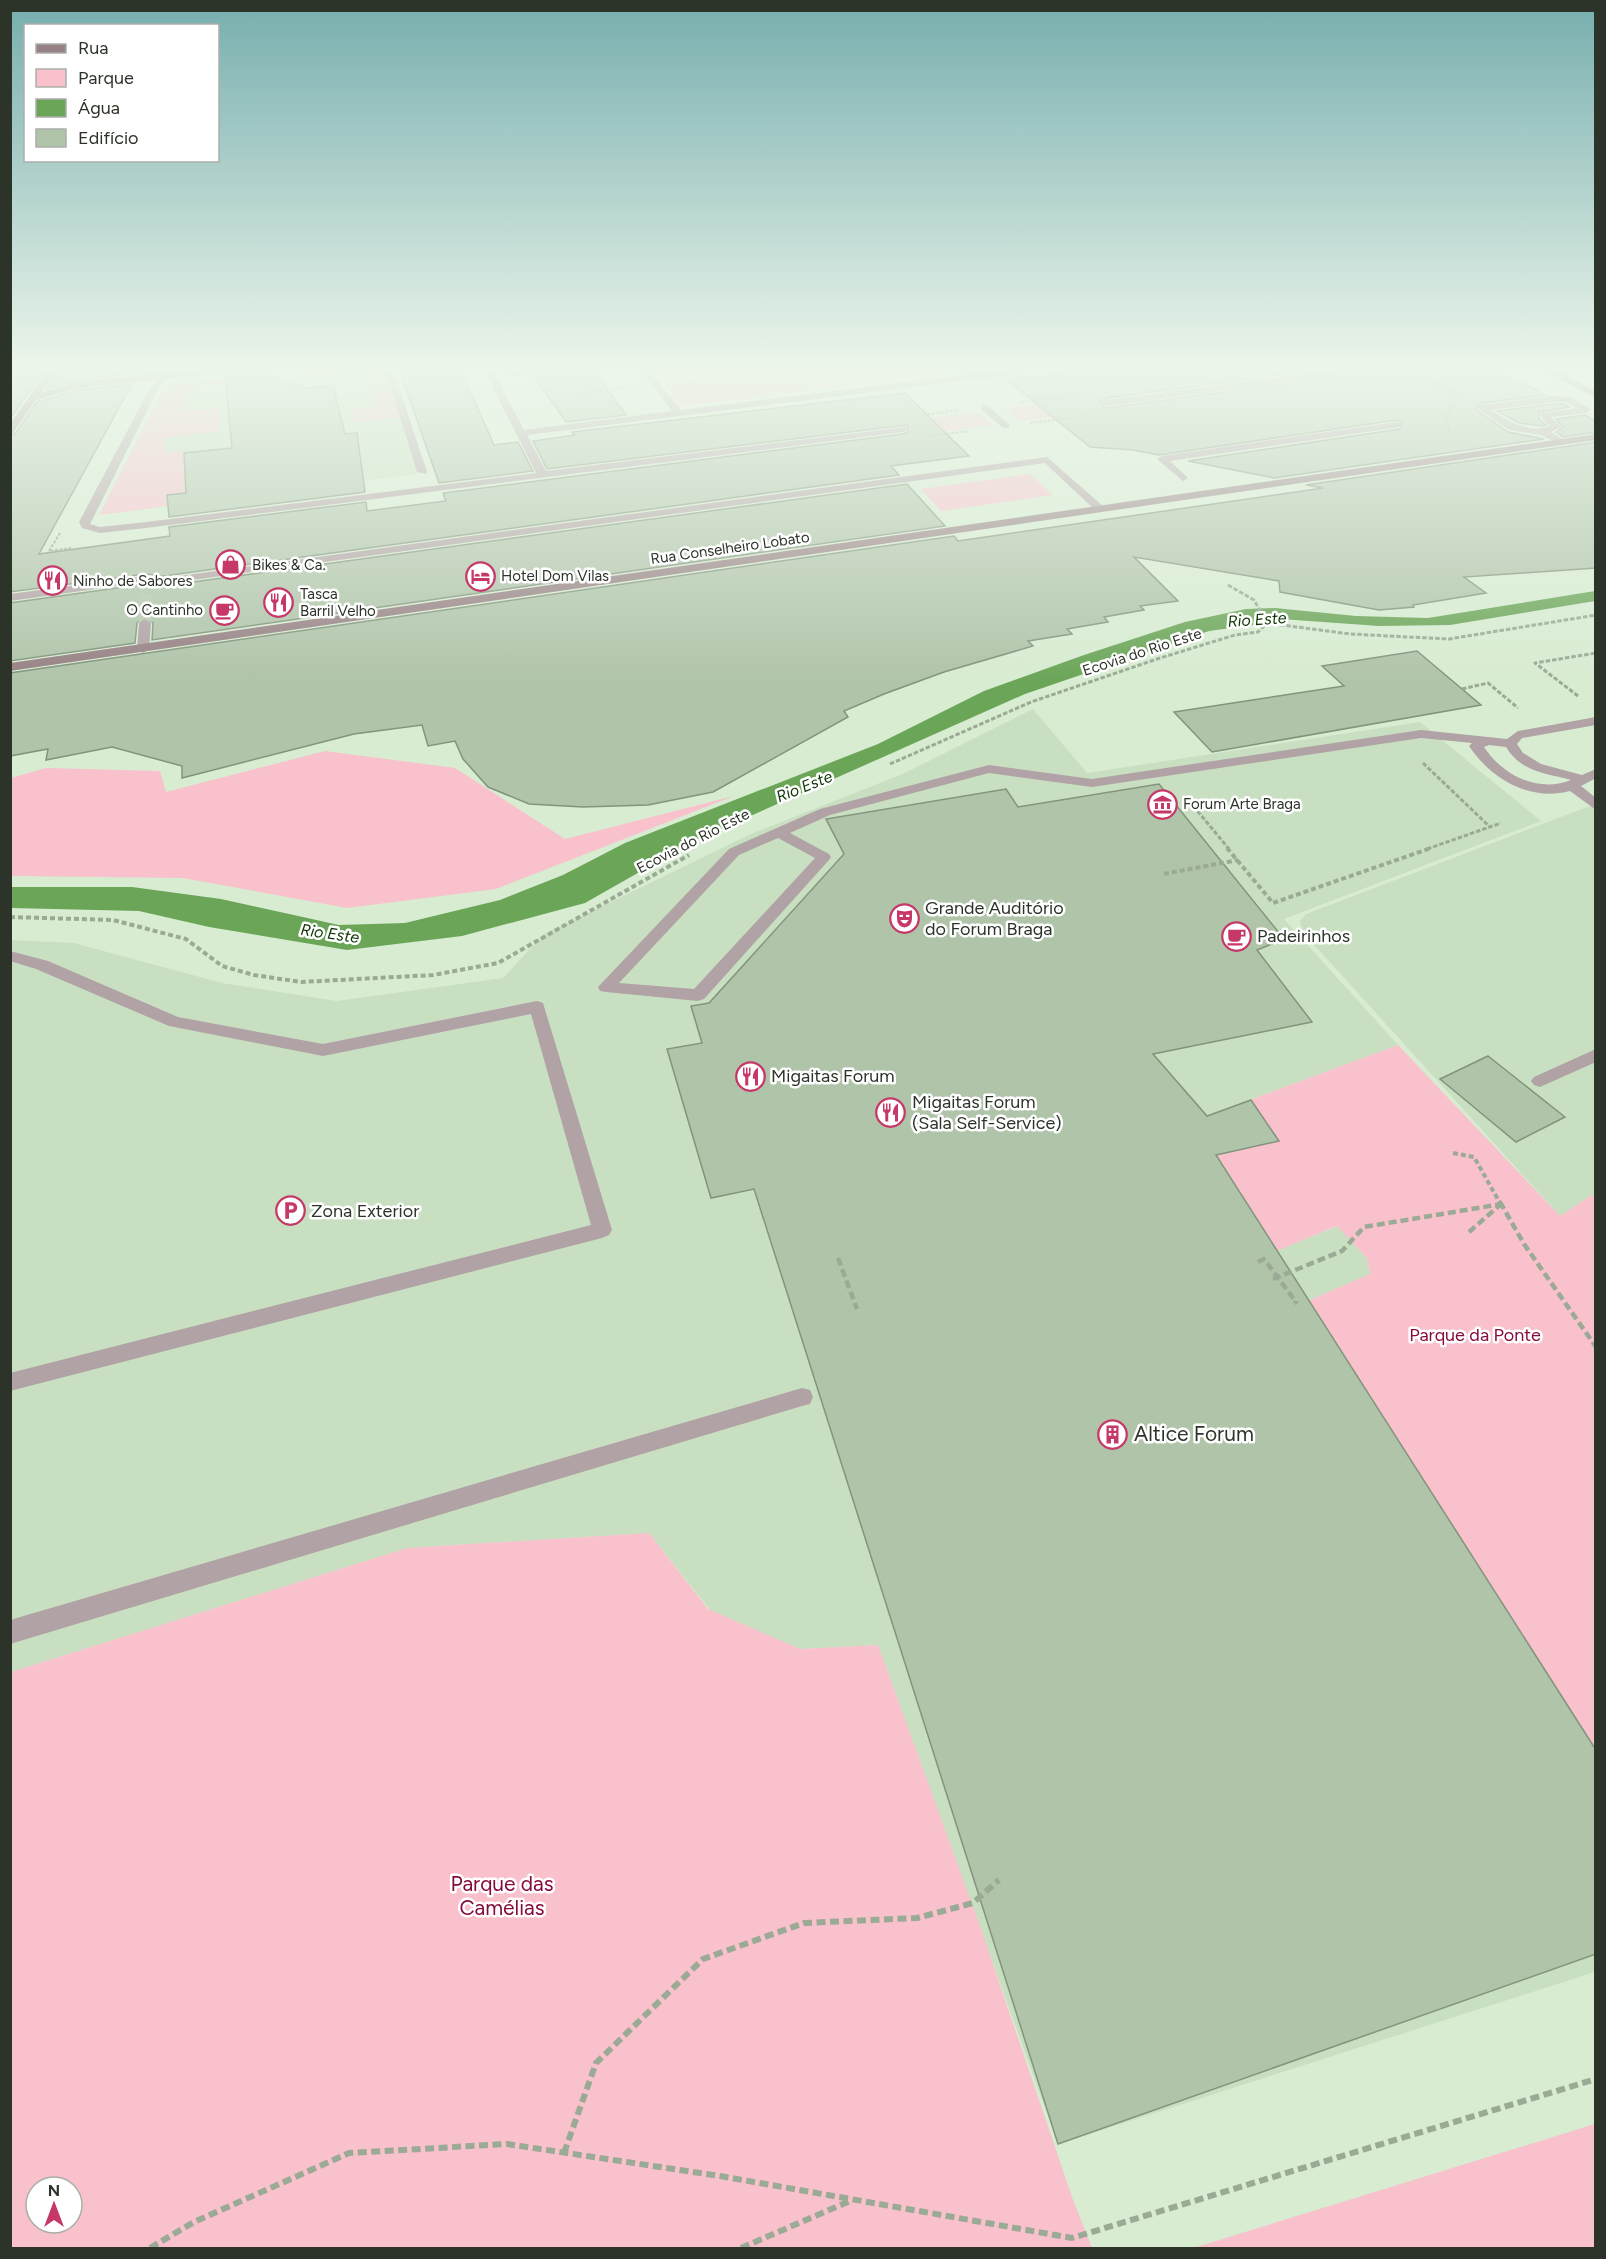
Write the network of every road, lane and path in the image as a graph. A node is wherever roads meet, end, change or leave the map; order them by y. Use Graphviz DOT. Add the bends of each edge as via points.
graph roads {
  1 [pos="110,471"];
  2 [pos="563,471"];
  3 [pos="964,471"];
  4 [pos="1059,471"];
  5 [pos="1176,471"];
  6 [pos="1359,471"];
  7 [pos="542,474"];
  8 [pos="1183,478"];
  9 [pos="1100,509"];
  10 [pos="164,581"];
  11 [pos="1228,585"];
  12 [pos="149,591"];
  13 [pos="10,598"];
  14 [pos="1596,615"];
  15 [pos="145,623"];
  16 [pos="1267,623"];
  17 [pos="143,649"];
  18 [pos="1596,653"];
  19 [pos="10,667"];
  20 [pos="1462,689"];
  21 [pos="1584,700"];
  22 [pos="1522,711"];
  23 [pos="1596,721"];
  24 [pos="1514,739"];
  25 [pos="1487,741"];
  26 [pos="1415,756"];
  27 [pos="882,767"];
  28 [pos="1583,779"];
  29 [pos="1178,788"];
  30 [pos="1596,806"];
  31 [pos="1501,823"];
  32 [pos="1490,826"];
  33 [pos="778,832"];
  34 [pos="694,852"];
  35 [pos="1238,860"];
  36 [pos="1164,874"];
  37 [pos="10,917"];
  38 [pos="10,956"];
  39 [pos="1596,1054"];
  40 [pos="1540,1081"];
  41 [pos="1453,1153"];
  42 [pos="1502,1204"];
  43 [pos="1469,1232"];
  44 [pos="838,1258"];
  45 [pos="1258,1262"];
  46 [pos="1276,1278"];
  47 [pos="1294,1303"];
  48 [pos="857,1309"];
  49 [pos="1596,1347"];
  50 [pos="10,1382"];
  51 [pos="802,1397"];
  52 [pos="10,1632"];
  53 [pos="999,1880"];
  54 [pos="1596,2079"];
  55 [pos="564,2153"];
  56 [pos="851,2200"];
  57 [pos="150,2248"];
  58 [pos="741,2248"];
  1 -- 7 [label="street" via="84,522 86,526 100,530 136,526"];
  2 -- 7 [label="street"];
  3 -- 10 [label="street"];
  4 -- 9 [label="street"];
  5 -- 8 [label="street"];
  6 -- 9 [label="main road, Rua Conselheiro Lobato"];
  9 -- 17 [label="main road, Rua Conselheiro Lobato"];
  10 -- 12 [label="street"];
  10 -- 13 [label="street" via="145,579"];
  11 -- 16 [label="path" via="1254,600"];
  14 -- 16 [label="path" via="1449,639 1350,634"];
  15 -- 17 [label="street"];
  16 -- 27 [label="path, Ecovia do Rio Este" via="1258,632 1235,635 1157,659 1031,702"];
  17 -- 19 [label="main road, Rua Conselheiro Lobato"];
  18 -- 21 [label="path" via="1535,663"];
  20 -- 22 [label="path" via="1488,683"];
  23 -- 24 [label="street"];
  24 -- 25 [label="street"];
  24 -- 28 [label="street" via="1518,756 1536,767"];
  25 -- 28 [label="street" via="1476,746 1480,754 1527,787 1563,789"];
  25 -- 33 [label="street" via="1421,734 1092,783 989,769 825,812"];
  26 -- 32 [label="path"];
  28 -- 30 [label="street"];
  29 -- 35 [label="path"];
  31 -- 32 [label="path"];
  32 -- 35 [label="path" via="1273,903"];
  33 -- 33 [label="street" via="824,857 698,995 606,987 734,852"];
  34 -- 37 [label="path, Ecovia do Rio Este" via="498,963 433,975 300,982 222,966 186,939 113,920"];
  35 -- 36 [label="path"];
  38 -- 50 [label="street" via="42,965 175,1022 323,1050 537,1006 602,1230"];
  39 -- 40 [label="street"];
  41 -- 42 [label="path" via="1474,1157"];
  42 -- 43 [label="path"];
  42 -- 46 [label="path" via="1364,1227 1342,1251"];
  42 -- 49 [label="path" via="1524,1244"];
  44 -- 48 [label="path"];
  45 -- 46 [label="path" via="1264,1259"];
  46 -- 47 [label="path"];
  51 -- 52 [label="street"];
  53 -- 55 [label="path" via="973,1903 917,1918 804,1923 703,1959 596,2063"];
  54 -- 56 [label="path" via="1072,2238"];
  55 -- 56 [label="path"];
  55 -- 57 [label="path" via="507,2144 349,2153 194,2222"];
  56 -- 58 [label="path"];
}
